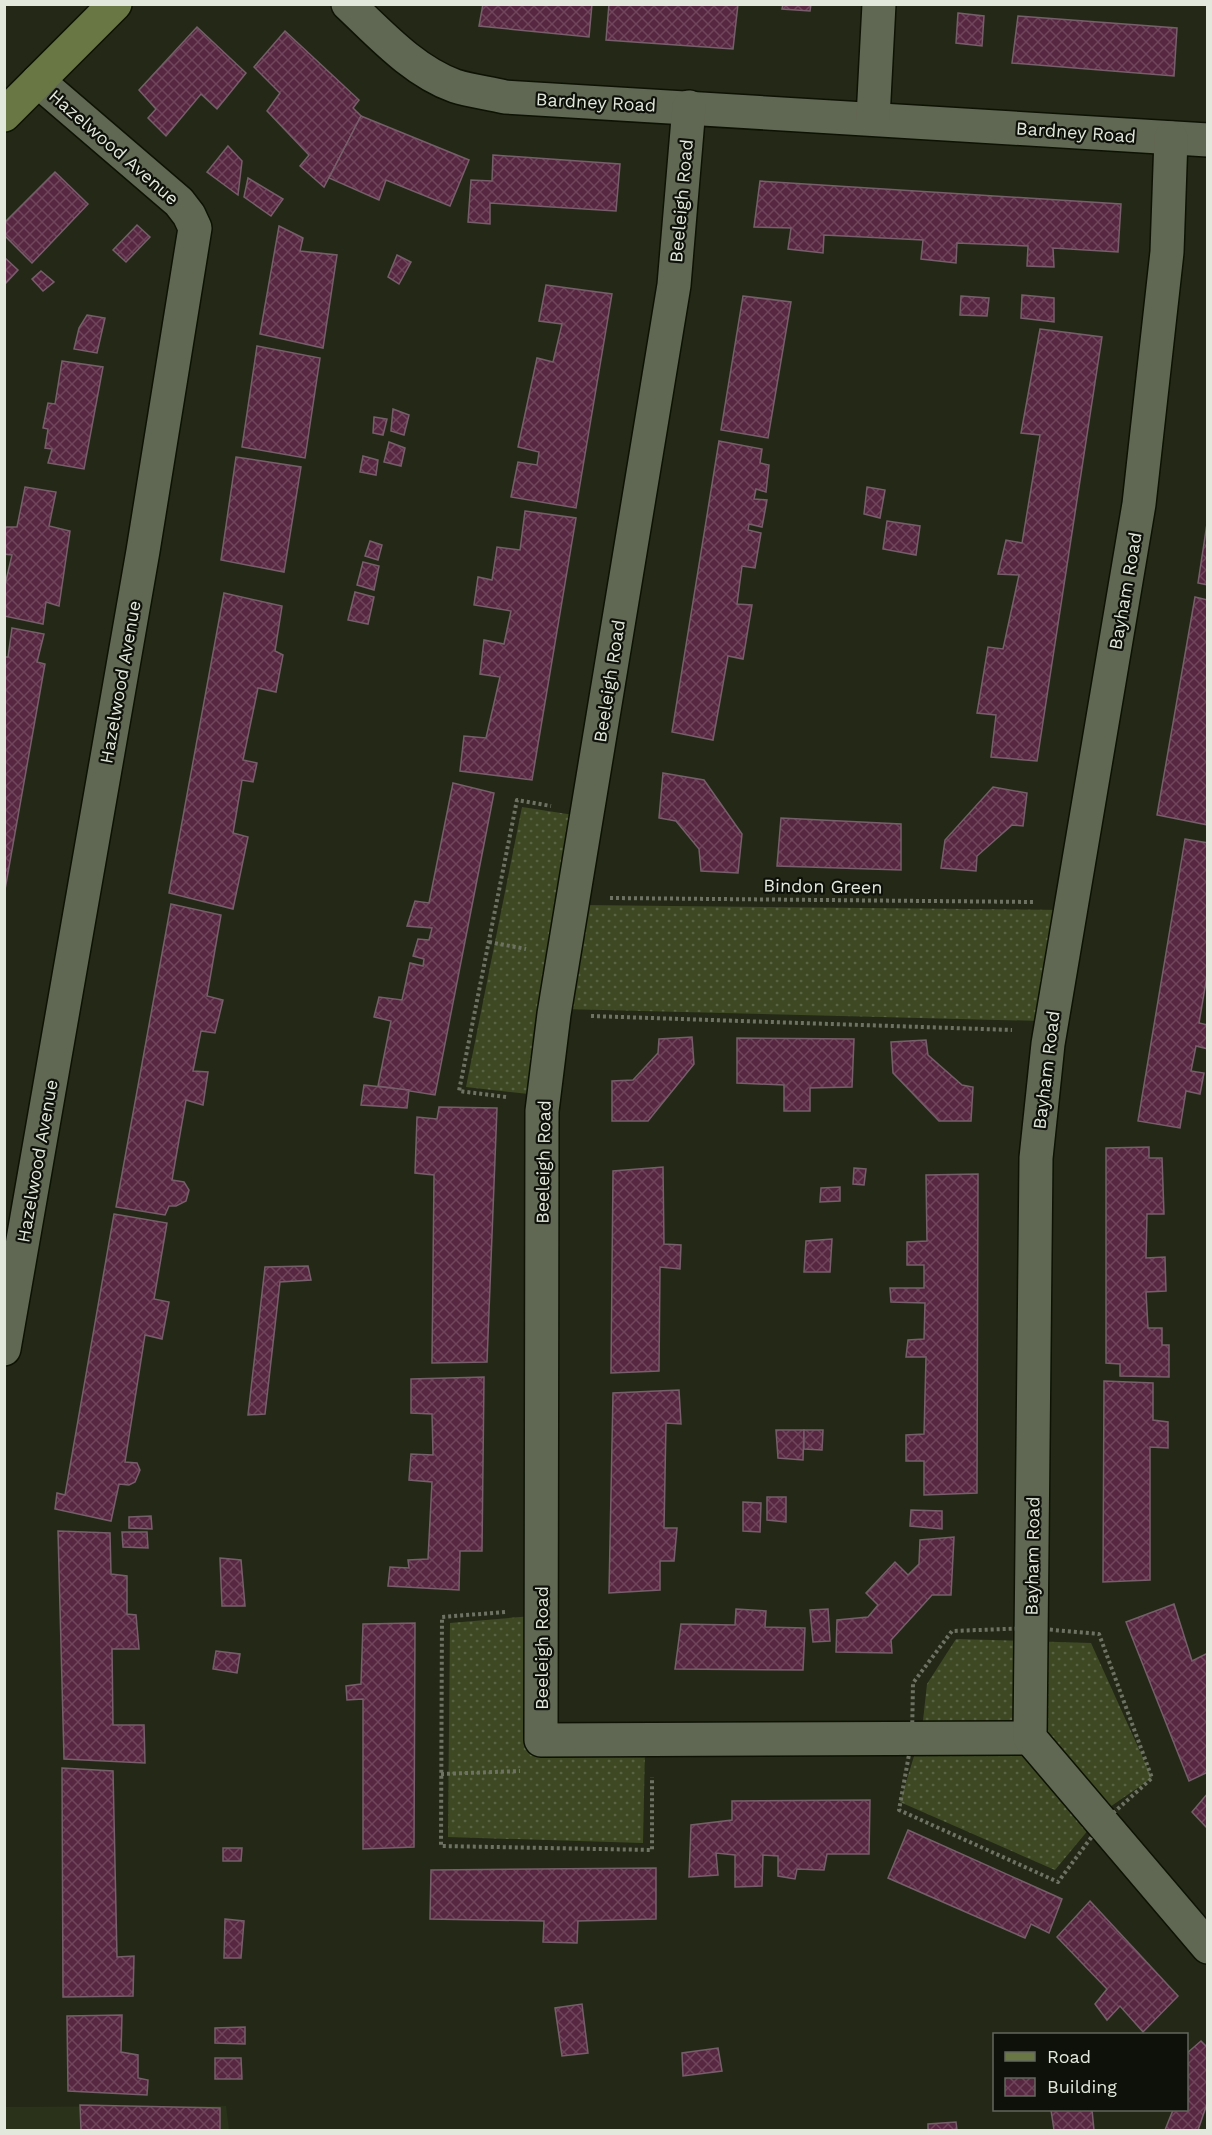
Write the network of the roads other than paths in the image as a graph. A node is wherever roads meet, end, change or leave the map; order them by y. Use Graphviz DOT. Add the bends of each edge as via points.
graph roads {
  1 [pos="115,4"];
  2 [pos="348,4"];
  3 [pos="879,4"];
  4 [pos="38,81"];
  5 [pos="689,107"];
  6 [pos="4,115"];
  7 [pos="873,118"];
  8 [pos="1171,138"];
  9 [pos="1208,140"];
  10 [pos="4,1349"];
  11 [pos="1030,1738"];
  12 [pos="1208,1947"];
  1 -- 4 [label="street"];
  2 -- 5 [label="street, Bardney Road" via="428,73 455,86 505,97"];
  3 -- 7 [label="street"];
  4 -- 6 [label="street"];
  4 -- 10 [label="street, Hazelwood Avenue" via="179,202 195,228"];
  5 -- 7 [label="street, Bardney Road"];
  5 -- 11 [label="street, Beeleigh Road" via="674,285 543,1101 541,1740"];
  7 -- 8 [label="street, Bardney Road"];
  8 -- 9 [label="street, Bardney Road"];
  8 -- 11 [label="street, Bayham Road" via="1167,252 1139,504 1050,1031 1036,1158"];
  11 -- 12 [label="street"];
}
